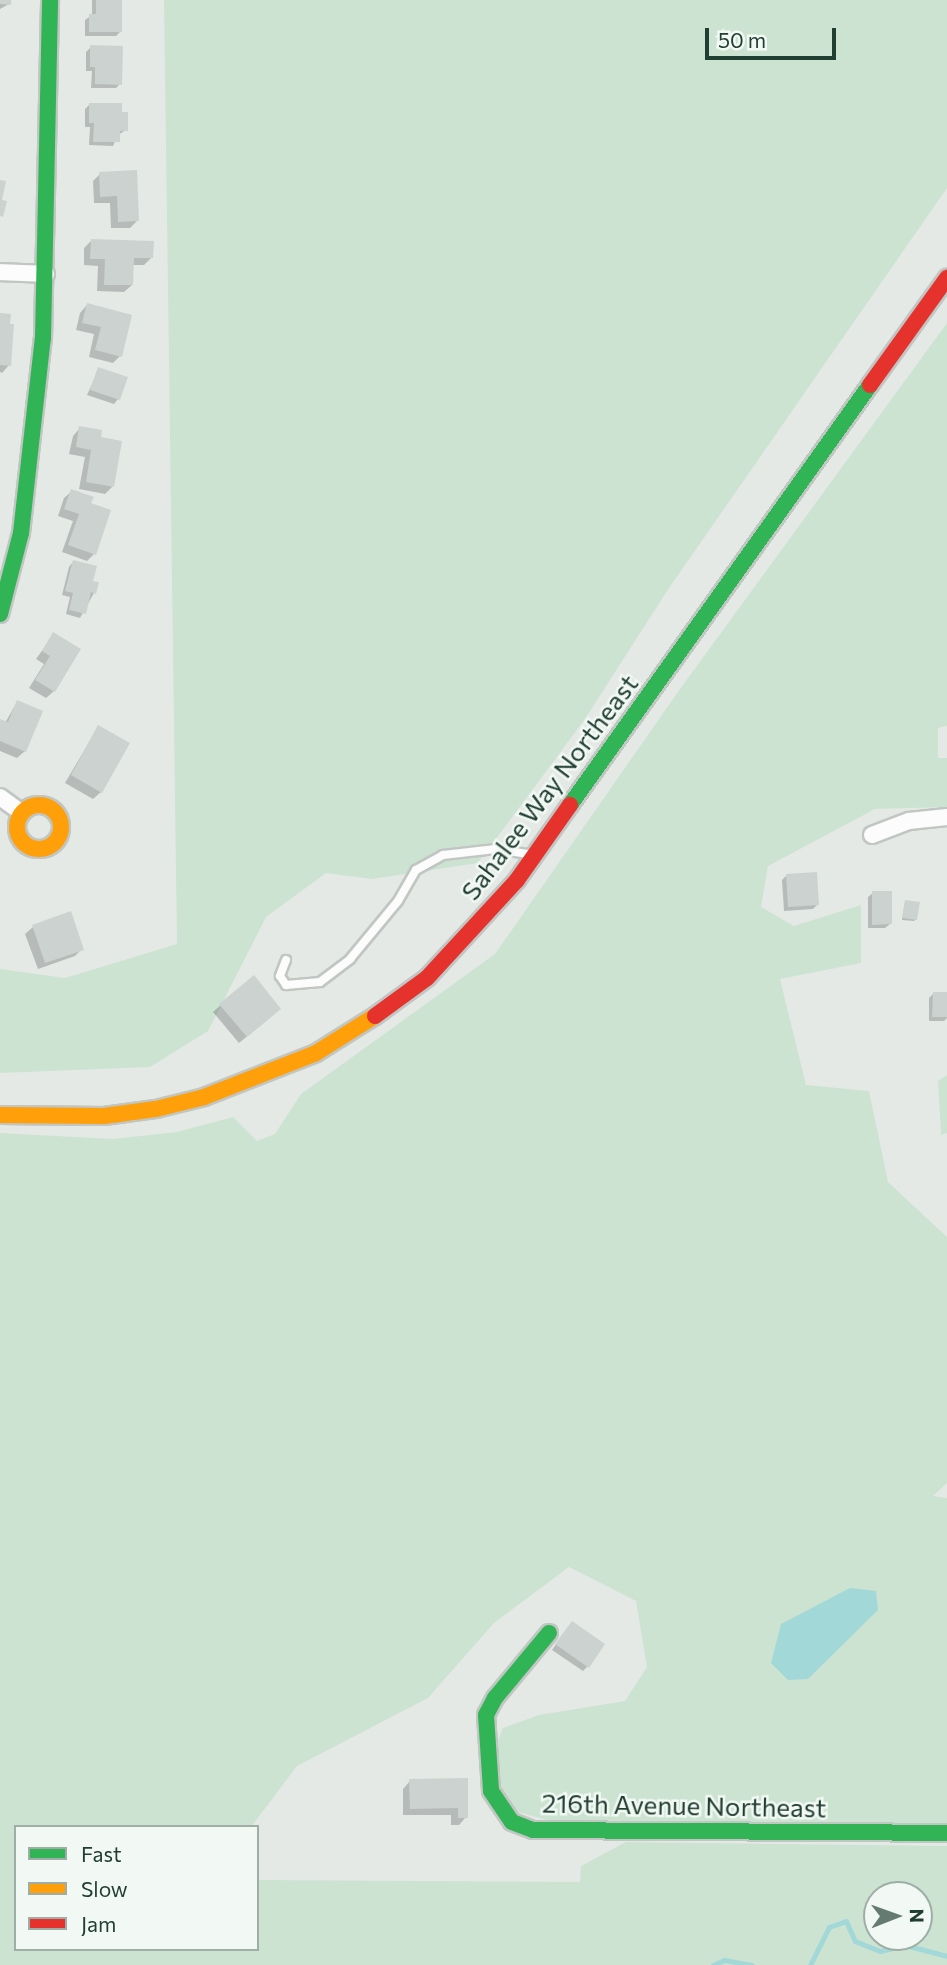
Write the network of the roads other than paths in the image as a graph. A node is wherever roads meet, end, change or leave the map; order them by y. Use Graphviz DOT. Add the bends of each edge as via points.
graph roads {
  1 [pos="50,0"];
  2 [pos="0,272"];
  3 [pos="46,274"];
  4 [pos="947,278"];
  5 [pos="4,590"];
  6 [pos="0,614"];
  7 [pos="0,797"];
  8 [pos="22,813"];
  9 [pos="947,817"];
  10 [pos="872,835"];
  11 [pos="535,855"];
  12 [pos="286,960"];
  13 [pos="0,1115"];
  14 [pos="550,1633"];
  15 [pos="947,1833"];
  1 -- 3 [label="main road"];
  2 -- 3 [label="street"];
  3 -- 5 [label="main road" via="32,456 21,533"];
  4 -- 11 [label="main road, Sahalee Way Northeast"];
  5 -- 6 [label="main road"];
  7 -- 8 [label="street"];
  9 -- 10 [label="street" via="909,821"];
  11 -- 12 [label="lane" via="496,849 443,855 416,870 398,901 350,959 320,982 286,985 279,976"];
  11 -- 13 [label="main road, Sahalee Way Northeast" via="427,978 316,1053 247,1082 156,1109 104,1116"];
  14 -- 15 [label="main road, 216th Avenue Northeast" via="486,1715 491,1791 512,1822 533,1830"];
}
